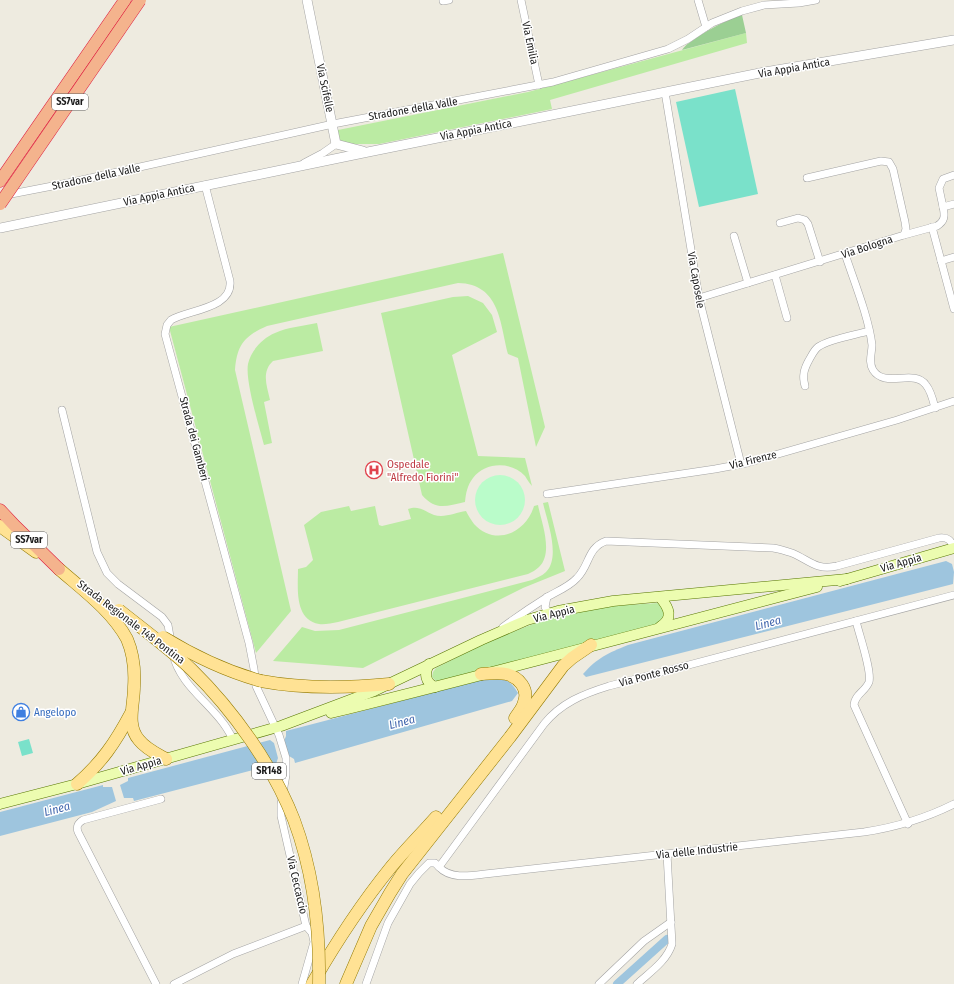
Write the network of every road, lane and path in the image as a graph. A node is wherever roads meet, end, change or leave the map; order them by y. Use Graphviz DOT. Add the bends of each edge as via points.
graph roads {
  1 [pos="125,0"];
  2 [pos="140,0"];
  3 [pos="307,0"];
  4 [pos="521,0"];
  5 [pos="698,0"];
  6 [pos="816,0"];
  7 [pos="706,27"];
  8 [pos="954,40"];
  9 [pos="539,85"];
  10 [pos="665,92"];
  11 [pos="333,124"];
  12 [pos="336,144"];
  13 [pos="368,152"];
  14 [pos="289,168"];
  15 [pos="954,175"];
  16 [pos="807,178"];
  17 [pos="0,180"];
  18 [pos="16,180"];
  19 [pos="205,185"];
  20 [pos="0,197"];
  21 [pos="0,204"];
  22 [pos="954,204"];
  23 [pos="943,207"];
  24 [pos="0,208"];
  25 [pos="780,223"];
  26 [pos="932,227"];
  27 [pos="0,228"];
  28 [pos="904,235"];
  29 [pos="734,236"];
  30 [pos="845,254"];
  31 [pos="954,257"];
  32 [pos="941,261"];
  33 [pos="820,262"];
  34 [pos="775,275"];
  35 [pos="748,284"];
  36 [pos="952,293"];
  37 [pos="699,298"];
  38 [pos="954,309"];
  39 [pos="787,318"];
  40 [pos="869,331"];
  41 [pos="806,386"];
  42 [pos="954,401"];
  43 [pos="935,408"];
  44 [pos="62,410"];
  45 [pos="741,464"];
  46 [pos="546,494"];
  47 [pos="0,510"];
  48 [pos="0,526"];
  49 [pos="954,548"];
  50 [pos="59,569"];
  51 [pos="847,579"];
  52 [pos="954,595"];
  53 [pos="547,597"];
  54 [pos="660,597"];
  55 [pos="119,610"];
  56 [pos="549,614"];
  57 [pos="856,621"];
  58 [pos="658,628"];
  59 [pos="492,635"];
  60 [pos="591,645"];
  61 [pos="430,664"];
  62 [pos="481,674"];
  63 [pos="389,684"];
  64 [pos="435,687"];
  65 [pos="131,712"];
  66 [pos="278,729"];
  67 [pos="233,740"];
  68 [pos="166,759"];
  69 [pos="77,784"];
  70 [pos="161,799"];
  71 [pos="0,804"];
  72 [pos="954,804"];
  73 [pos="908,824"];
  74 [pos="667,854"];
  75 [pos="439,867"];
  76 [pos="671,922"];
  77 [pos="306,926"];
  78 [pos="156,984"];
  79 [pos="174,984"];
  80 [pos="302,984"];
  81 [pos="312,984"];
  82 [pos="319,984"];
  83 [pos="346,984"];
  84 [pos="366,984"];
  85 [pos="599,984"];
  86 [pos="637,984"];
  1 -- 17 [label="highway, SS7var"];
  2 -- 18 [label="highway, SS7var, bridge"];
  3 -- 11 [label="street, Via Scifelle"];
  4 -- 9 [label="street, Via Emilia"];
  5 -- 7 [label="street"];
  6 -- 7 [label="street, Stradone della Valle" via="754,7"];
  7 -- 9 [label="street, Stradone della Valle" via="664,50"];
  8 -- 10 [label="street, Via Appia Antica"];
  9 -- 11 [label="street, Stradone della Valle"];
  10 -- 13 [label="street, Via Appia Antica"];
  10 -- 37 [label="street, Via Caposele"];
  11 -- 12 [label="street, Via Scifelle"];
  11 -- 20 [label="street, Stradone della Valle"];
  12 -- 13 [label="street"];
  12 -- 14 [label="street" via="317,157"];
  13 -- 14 [label="street, Via Appia Antica"];
  14 -- 19 [label="street, Via Appia Antica"];
  15 -- 23 [label="street" via="945,177 940,185"];
  16 -- 28 [label="street, Via Bologna" via="882,161 889,162 893,169 905,222"];
  18 -- 21 [label="highway, SS7var, bridge"];
  18 -- 24 [label="highway, SS7var, bridge"];
  19 -- 27 [label="street, Via Appia Antica"];
  19 -- 66 [label="street, Strada dei Gamberi" via="230,289 214,305 171,320 165,334 249,643 256,686"];
  22 -- 23 [label="street"];
  23 -- 26 [label="street" via="943,221"];
  25 -- 33 [label="street" via="798,218 805,220"];
  26 -- 28 [label="street"];
  26 -- 32 [label="street"];
  28 -- 30 [label="street, Via Bologna"];
  29 -- 35 [label="street"];
  30 -- 33 [label="street, Via Bologna"];
  30 -- 40 [label="street"];
  31 -- 32 [label="street"];
  32 -- 36 [label="street"];
  33 -- 34 [label="street, Via Bologna"];
  34 -- 35 [label="street, Via Bologna"];
  34 -- 39 [label="street"];
  35 -- 37 [label="street, Via Bologna"];
  36 -- 38 [label="street"];
  37 -- 45 [label="street, Via Caposele"];
  40 -- 41 [label="street" via="818,347 804,369"];
  40 -- 43 [label="street" via="872,347 871,364 875,372 886,378 922,380 928,388"];
  42 -- 43 [label="street, Via Firenze"];
  43 -- 45 [label="street, Via Firenze"];
  44 -- 67 [label="street" via="96,552 107,573 162,617 168,625 175,663 182,675 224,724"];
  45 -- 46 [label="street, Via Firenze"];
  47 -- 50 [label="highway, SS7var"];
  48 -- 50 [label="main road, Strada Regionale 148 Pontina / SR148"];
  49 -- 51 [label="main road, Via Appia"];
  49 -- 53 [label="street" via="948,539 939,538 825,567 773,548 609,540 593,549 576,580"];
  50 -- 55 [label="main road, Strada Regionale 148 Pontina / SR148"];
  50 -- 65 [label="main road, SR148" via="107,613 123,633 133,662"];
  51 -- 54 [label="main road, Via Appia"];
  51 -- 58 [label="main road, Via Appia"];
  52 -- 57 [label="street, Via Ponte Rosso"];
  53 -- 56 [label="street" via="545,606"];
  53 -- 59 [label="street"];
  54 -- 56 [label="main road, Via Appia" via="605,602"];
  54 -- 58 [label="main road" via="669,614 665,623"];
  55 -- 63 [label="main road, SR148, bridge" via="209,663 261,681 311,687"];
  55 -- 82 [label="main road, Strada Regionale 148 Pontina / SR148, bridge" via="204,682 248,736 280,789 298,833 312,888 318,941"];
  56 -- 59 [label="main road, Via Appia"];
  57 -- 73 [label="street" via="869,682 855,698 854,705"];
  57 -- 75 [label="street, Via Ponte Rosso" via="609,686 571,700 544,724"];
  58 -- 60 [label="main road, Via Appia"];
  59 -- 61 [label="main road, Via Appia"];
  60 -- 62 [label="main road, Via Appia"];
  60 -- 83 [label="main road" via="563,666 400,877 371,926"];
  61 -- 63 [label="main road, Via Appia"];
  61 -- 64 [label="main road" via="426,678 429,684"];
  62 -- 64 [label="main road, Via Appia"];
  62 -- 81 [label="main road" via="511,675 520,682 525,689 522,707 457,793 397,860 367,899"];
  63 -- 66 [label="main road, Via Appia"];
  64 -- 66 [label="main road, Via Appia"];
  65 -- 68 [label="main road, SR148" via="136,737"];
  65 -- 69 [label="main road, SR148" via="106,756"];
  66 -- 67 [label="main road, Via Appia"];
  66 -- 77 [label="street, Via Ceccaccio" via="286,763 281,816"];
  67 -- 68 [label="main road, Via Appia"];
  68 -- 69 [label="main road, Via Appia"];
  69 -- 71 [label="main road, Via Appia"];
  70 -- 78 [label="street" via="83,820 77,828"];
  72 -- 73 [label="street, Via delle Industrie"];
  73 -- 74 [label="street, Via delle Industrie" via="864,832"];
  74 -- 75 [label="street, Via delle Industrie" via="478,875 450,874 443,872"];
  74 -- 76 [label="street"];
  75 -- 84 [label="street" via="435,863 430,863 413,881 390,919"];
  76 -- 85 [label="street" via="644,941"];
  76 -- 86 [label="street" via="673,941 670,951"];
  77 -- 79 [label="street, Via Ceccaccio" via="239,951"];
  77 -- 80 [label="street" via="312,933 314,942"];
}
